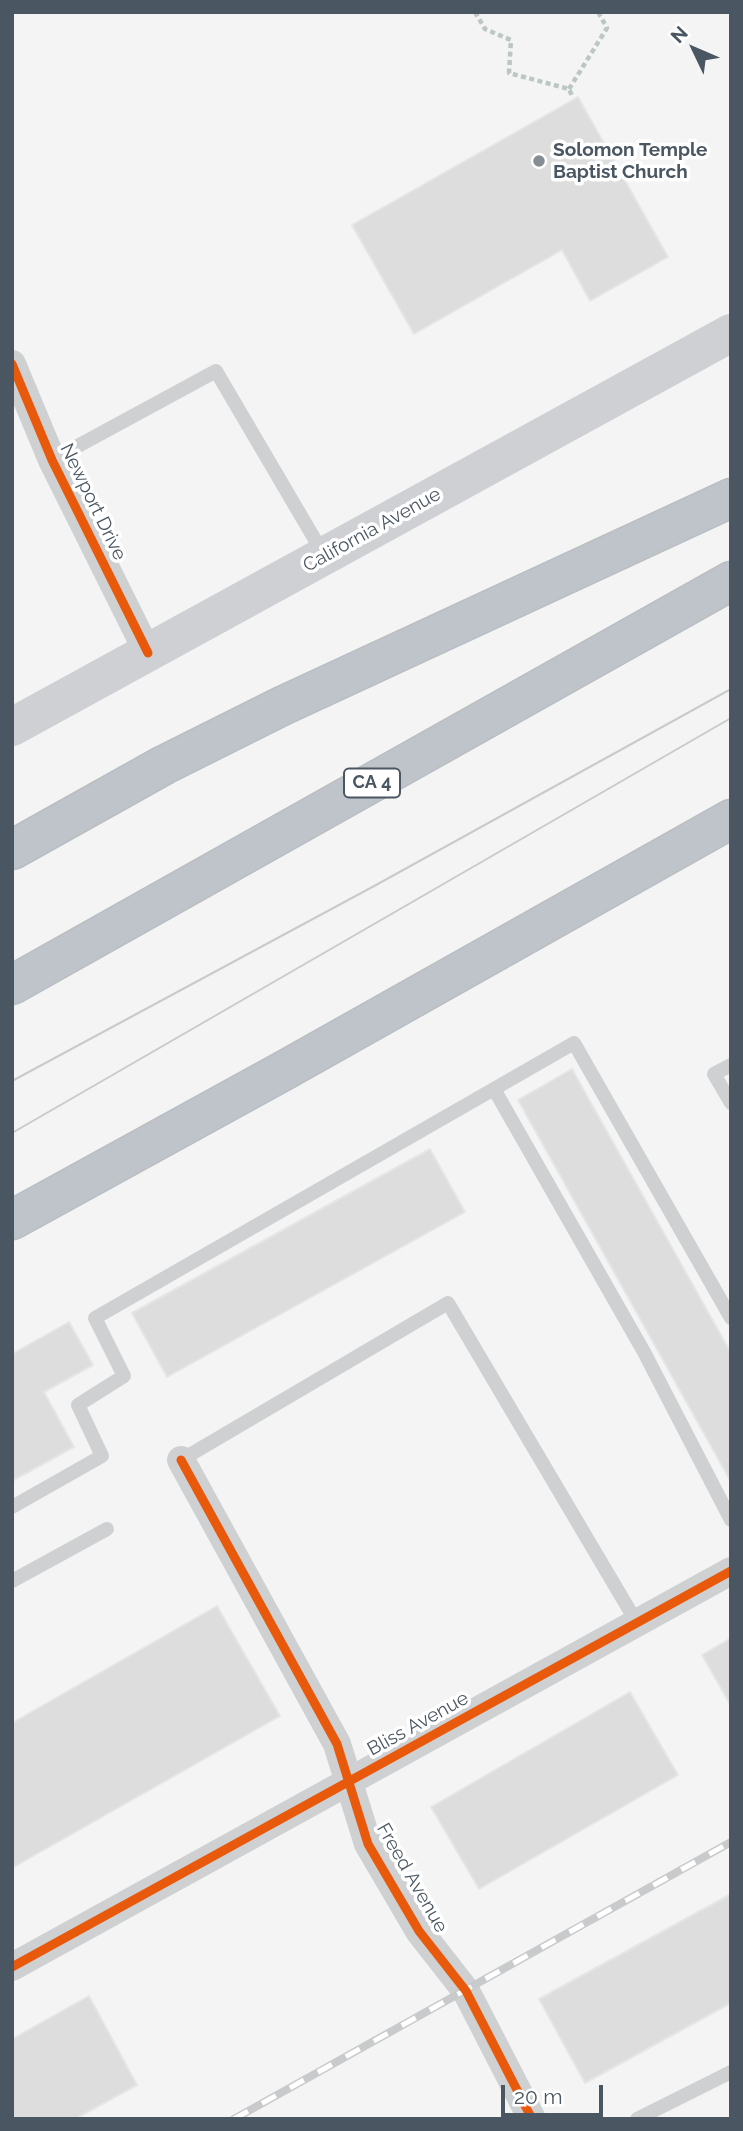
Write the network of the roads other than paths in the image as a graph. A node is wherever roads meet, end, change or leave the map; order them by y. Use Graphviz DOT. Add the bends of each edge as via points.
graph roads {
  1 [pos="731,333"];
  2 [pos="12,364"];
  3 [pos="19,399"];
  4 [pos="52,460"];
  5 [pos="731,498"];
  6 [pos="325,556"];
  7 [pos="731,581"];
  8 [pos="148,653"];
  9 [pos="12,727"];
  10 [pos="731,819"];
  11 [pos="12,850"];
  12 [pos="12,985"];
  13 [pos="731,1065"];
  14 [pos="285,1070"];
  15 [pos="494,1088"];
  16 [pos="731,1103"];
  17 [pos="12,1220"];
  18 [pos="12,1231"];
  19 [pos="731,1318"];
  20 [pos="181,1460"];
  21 [pos="12,1507"];
  22 [pos="731,1520"];
  23 [pos="107,1529"];
  24 [pos="731,1571"];
  25 [pos="12,1581"];
  26 [pos="637,1623"];
  27 [pos="348,1783"];
  28 [pos="12,1967"];
  29 [pos="731,2072"];
  30 [pos="532,2119"];
  31 [pos="637,2119"];
  1 -- 6 [label="main road, California Avenue"];
  2 -- 3 [label="street, Newport Drive"];
  3 -- 4 [label="street, Newport Drive"];
  4 -- 6 [label="lane" via="216,371"];
  4 -- 8 [label="street, Newport Drive"];
  5 -- 11 [label="highway" via="282,706"];
  6 -- 8 [label="main road, California Avenue"];
  7 -- 12 [label="highway, CA 4"];
  8 -- 9 [label="main road, California Avenue"];
  10 -- 14 [label="highway"];
  13 -- 16 [label="lane" via="714,1074"];
  14 -- 17 [label="highway"];
  14 -- 18 [label="highway"];
  15 -- 19 [label="lane" via="574,1042"];
  15 -- 21 [label="lane" via="95,1318 124,1376 78,1405 102,1456"];
  15 -- 22 [label="lane" via="644,1352"];
  20 -- 26 [label="lane" via="448,1303"];
  20 -- 27 [label="street, Freed Avenue" via="337,1744"];
  23 -- 25 [label="lane"];
  24 -- 26 [label="street, Bliss Avenue"];
  26 -- 27 [label="street, Bliss Avenue"];
  27 -- 28 [label="street, Bliss Avenue"];
  27 -- 30 [label="street, Freed Avenue" via="368,1843 419,1931 466,1991"];
  29 -- 31 [label="lane"];
}
